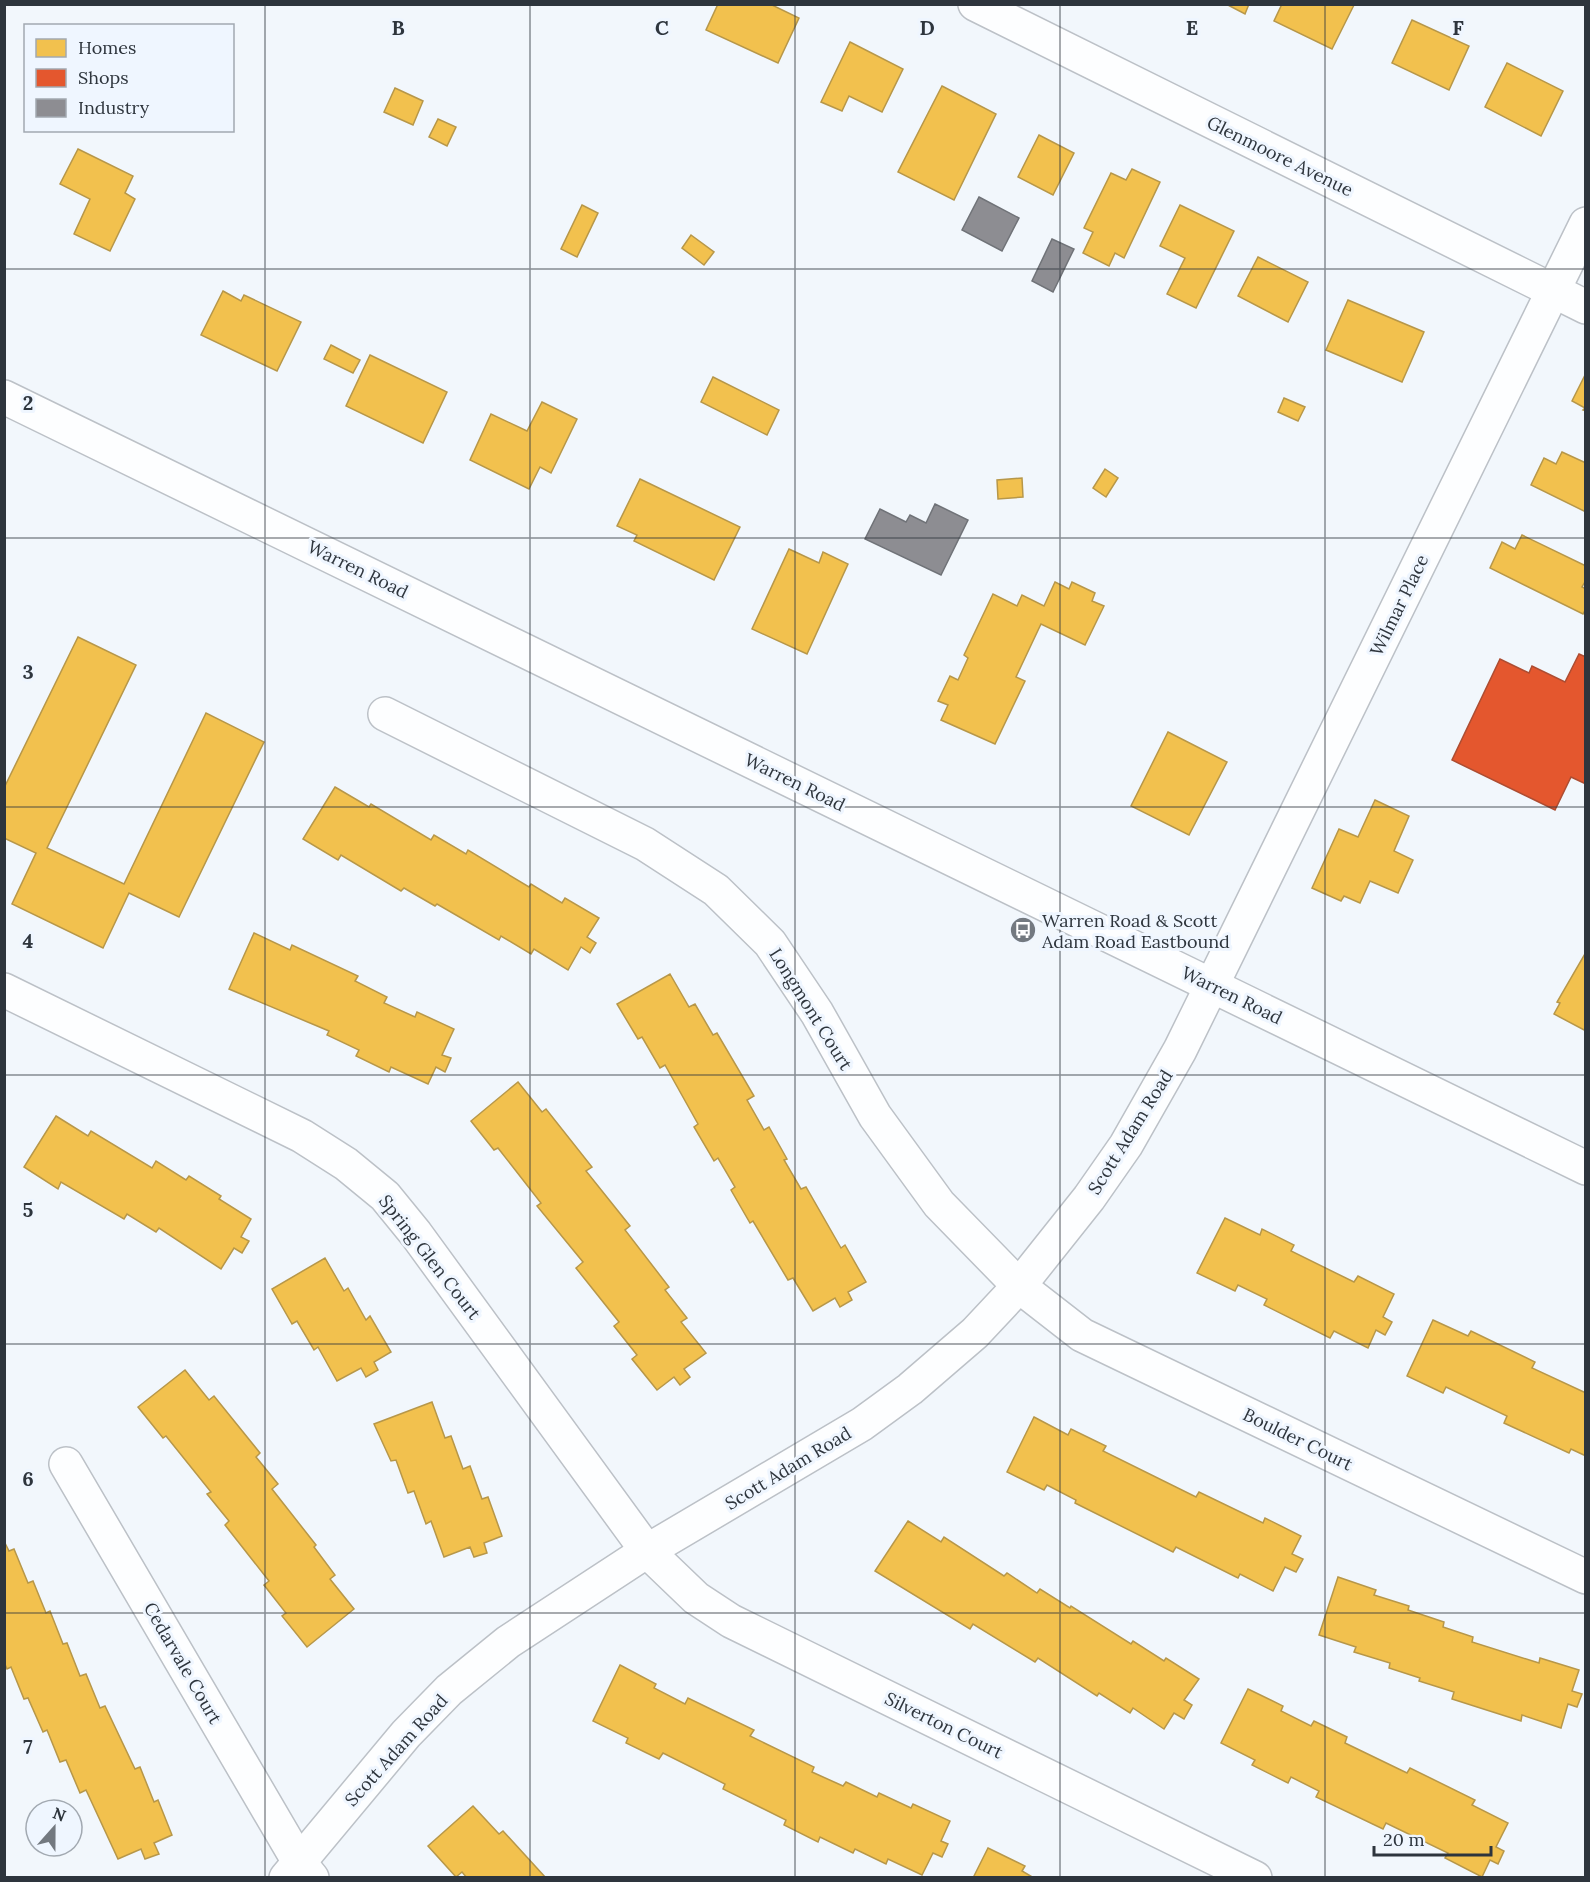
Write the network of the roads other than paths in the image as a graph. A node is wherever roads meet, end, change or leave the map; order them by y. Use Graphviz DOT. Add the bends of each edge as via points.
graph roads {
  1 [pos="975,4"];
  2 [pos="1586,224"];
  3 [pos="1553,291"];
  4 [pos="1586,307"];
  5 [pos="4,397"];
  6 [pos="385,714"];
  7 [pos="1212,986"];
  8 [pos="4,990"];
  9 [pos="1586,1168"];
  10 [pos="1019,1286"];
  11 [pos="66,1464"];
  12 [pos="647,1551"];
  13 [pos="1586,1577"];
  14 [pos="299,1872"];
  15 [pos="1255,1878"];
  1 -- 3 [label="street, Glenmoore Avenue"];
  2 -- 3 [label="street, Wilmar Place"];
  3 -- 4 [label="street, Glenmoore Avenue"];
  3 -- 7 [label="street, Wilmar Place"];
  5 -- 7 [label="street, Warren Road"];
  6 -- 10 [label="street, Longmont Court" via="645,844 716,890 770,943 817,1013 875,1116 939,1204"];
  7 -- 9 [label="street, Warren Road"];
  7 -- 10 [label="street, Scott Adam Road" via="1126,1145"];
  8 -- 12 [label="street, Spring Glen Court" via="302,1136 346,1164 385,1196"];
  10 -- 12 [label="street, Scott Adam Road" via="975,1333 862,1424"];
  10 -- 13 [label="street, Boulder Court" via="1082,1335"];
  11 -- 14 [label="street, Cedarvale Court"];
  12 -- 14 [label="street, Scott Adam Road" via="508,1642 449,1690 406,1734"];
  12 -- 15 [label="street, Silverton Court" via="696,1598 731,1621"];
}
